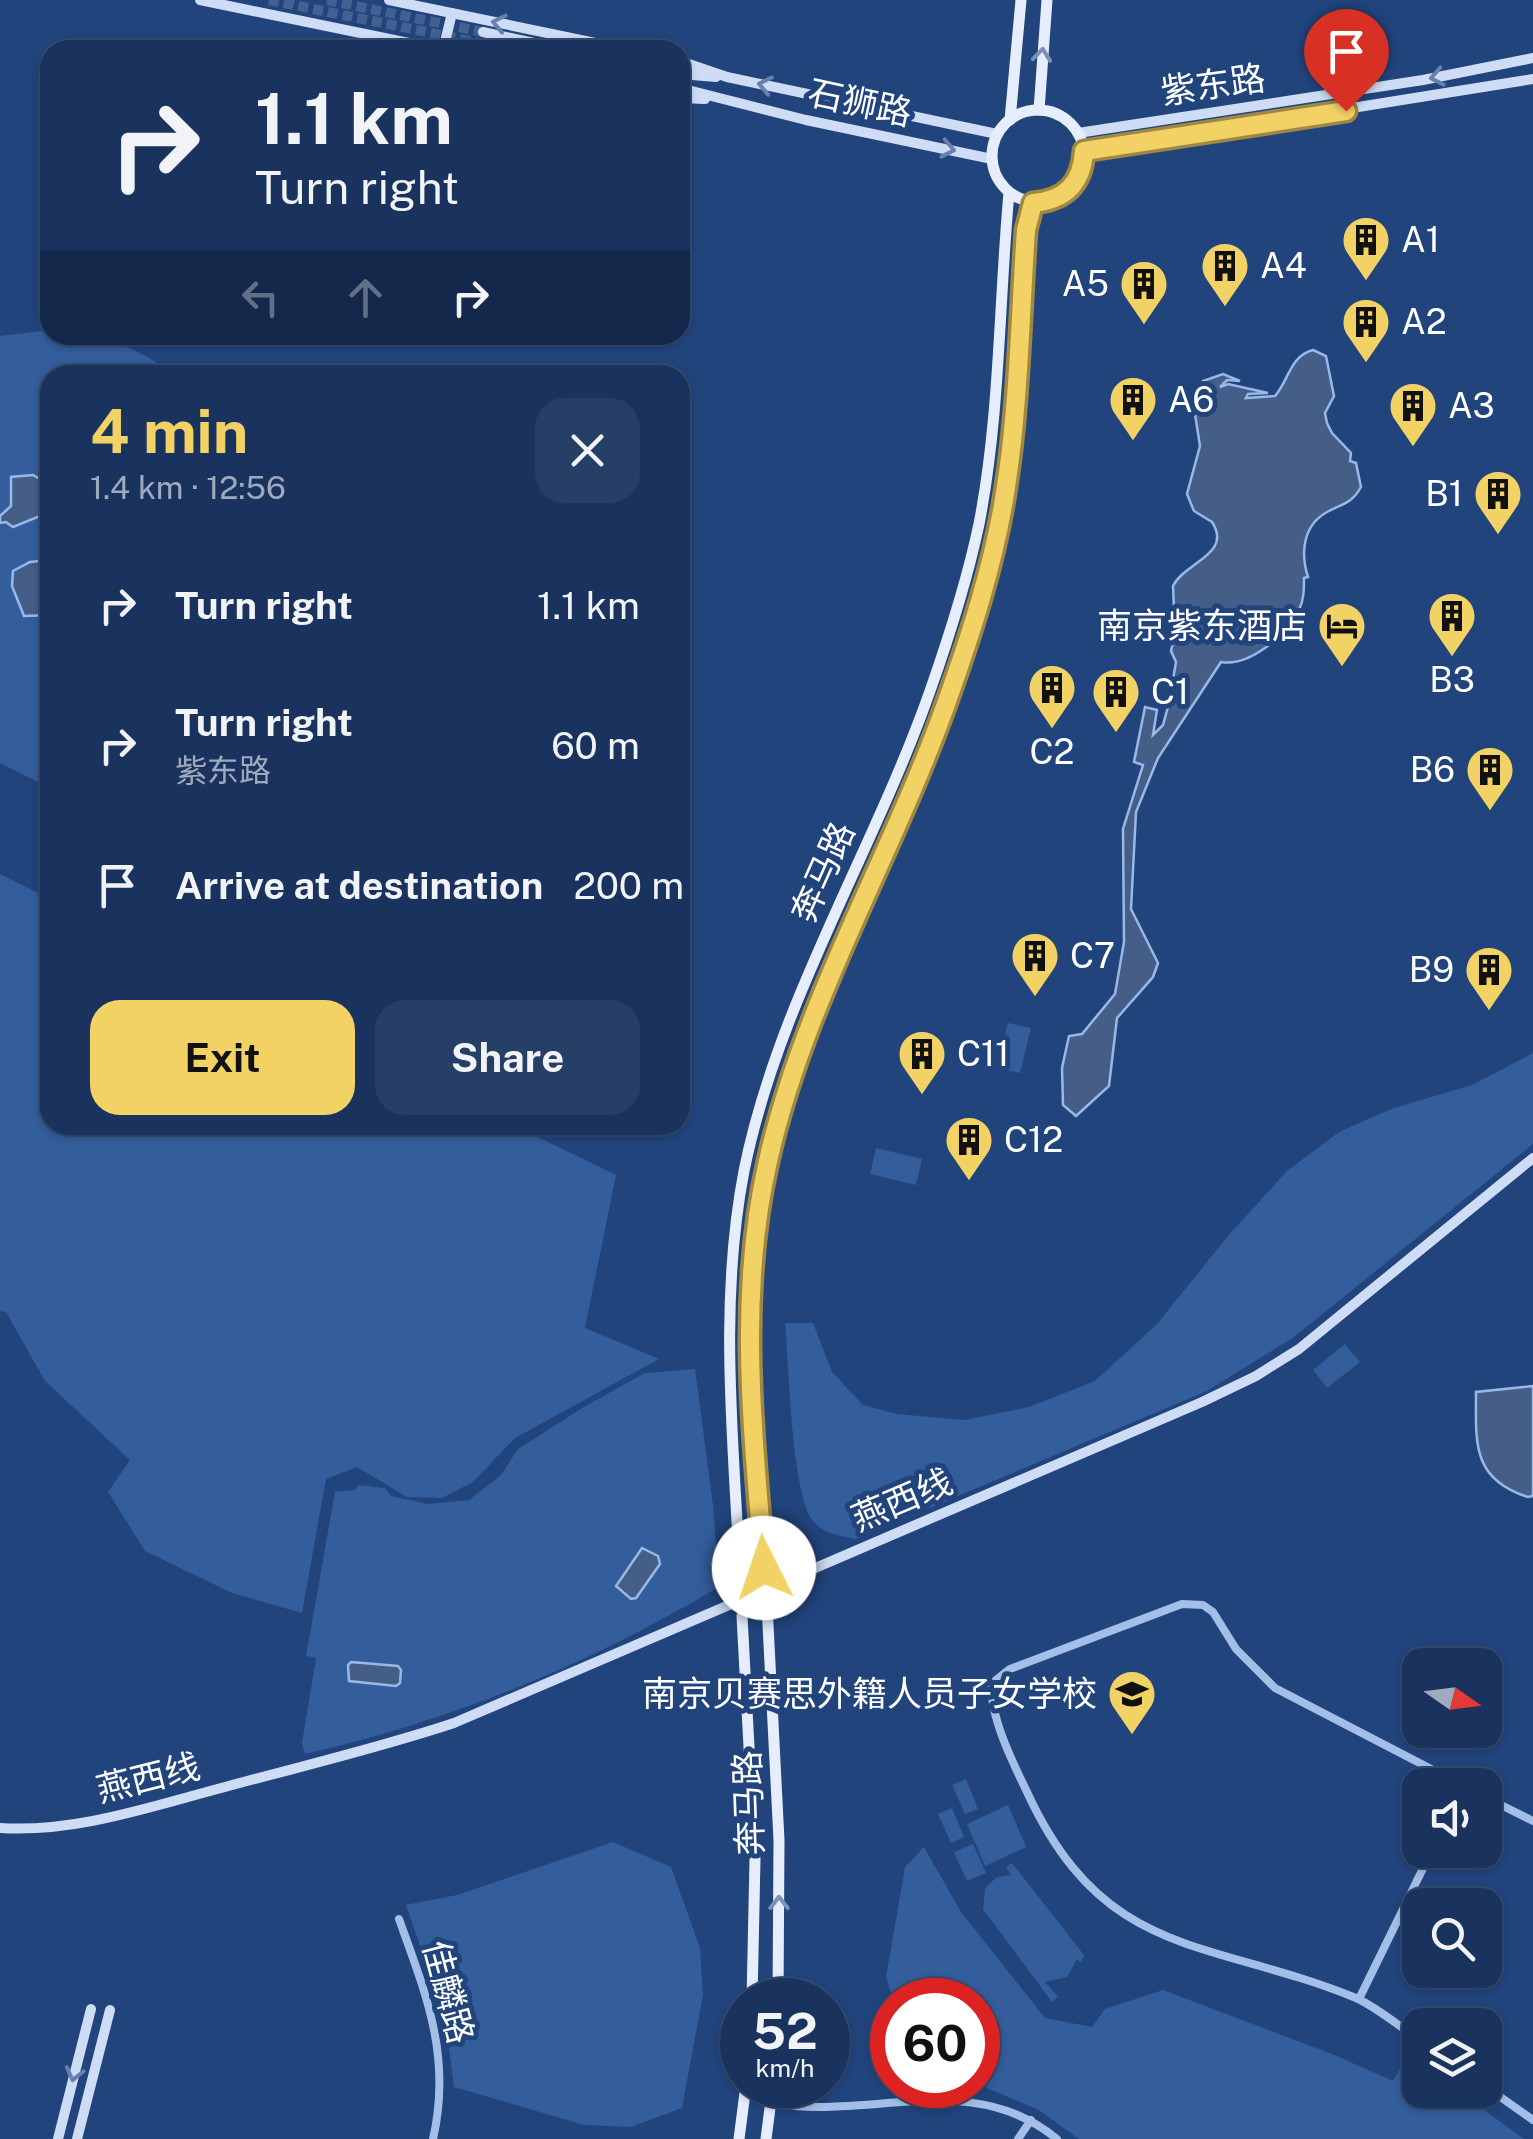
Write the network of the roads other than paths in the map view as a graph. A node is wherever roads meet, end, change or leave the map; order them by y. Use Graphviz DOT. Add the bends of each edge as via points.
graph roads {
  1 [pos="200,0"];
  2 [pos="389,0"];
  3 [pos="1021,0"];
  4 [pos="1048,0"];
  5 [pos="452,13"];
  6 [pos="394,40"];
  7 [pos="445,40"];
  8 [pos="581,40"];
  9 [pos="1533,58"];
  10 [pos="690,64"];
  11 [pos="690,75"];
  12 [pos="727,77"];
  13 [pos="1533,79"];
  14 [pos="690,91"];
  15 [pos="690,98"];
  16 [pos="716,99"];
  17 [pos="1039,110"];
  18 [pos="1010,120"];
  19 [pos="1078,133"];
  20 [pos="997,134"];
  21 [pos="1084,151"];
  22 [pos="992,159"];
  23 [pos="1009,192"];
  24 [pos="1033,203"];
  25 [pos="1533,1158"];
  26 [pos="764,1568"];
  27 [pos="740,1579"];
  28 [pos="767,1605"];
  29 [pos="742,1616"];
  30 [pos="1428,1768"];
  31 [pos="1502,1805"];
  32 [pos="1533,1821"];
  33 [pos="0,1828"];
  34 [pos="1423,1868"];
  35 [pos="399,1918"];
  36 [pos="752,1978"];
  37 [pos="778,1978"];
  38 [pos="1359,1999"];
  39 [pos="91,2009"];
  40 [pos="110,2010"];
  41 [pos="1402,2028"];
  42 [pos="1502,2098"];
  43 [pos="850,2105"];
  44 [pos="743,2108"];
  45 [pos="771,2108"];
  46 [pos="1031,2120"];
  47 [pos="1533,2120"];
  48 [pos="58,2139"];
  49 [pos="77,2139"];
  50 [pos="433,2139"];
  51 [pos="739,2139"];
  52 [pos="766,2139"];
  53 [pos="1018,2139"];
  54 [pos="1057,2139"];
  1 -- 6 [label="main road"];
  2 -- 5 [label="main road"];
  3 -- 18 [label="main road"];
  17 -- 4 [label="main road, one-way"];
  5 -- 7 [label="main road"];
  8 -- 5 [label="main road, one-way"];
  9 -- 19 [label="main road, 紫东路, one-way"];
  10 -- 12 [label="main road, 石狮路"];
  11 -- 12 [label="main road, 石狮路"];
  20 -- 12 [label="main road, 石狮路, one-way"];
  13 -- 21 [label="main road, 紫东路"];
  14 -- 16 [label="main road, 石狮路"];
  15 -- 16 [label="main road, 石狮路"];
  16 -- 22 [label="main road, 石狮路, one-way"];
  17 -- 18 [label="main road"];
  17 -- 19 [label="main road" via="1056,114"];
  18 -- 20 [label="main road"];
  19 -- 21 [label="main road"];
  20 -- 22 [label="main road"];
  21 -- 24 [label="main road" via="1083,167 1066,194"];
  22 -- 23 [label="main road"];
  23 -- 24 [label="main road"];
  23 -- 27 [label="main road, 奔马路" via="984,493 965,577 928,696 782,1043 744,1170 728,1293"];
  24 -- 26 [label="main road, 奔马路" via="1005,496 982,590 945,707 798,1060 767,1164 748,1348"];
  25 -- 33 [label="main road, 燕西线" via="1299,1349 1202,1402 454,1723 102,1819"];
  37 -- 28 [label="main road, 奔马路, one-way"];
  29 -- 36 [label="main road, 奔马路" via="754,1859"];
  30 -- 38 [label="street" via="1276,1688 1203,1605 1182,1604 1010,1668 991,1684 1037,1815 1092,1890 1122,1914 1189,1947"];
  31 -- 32 [label="street"];
  34 -- 38 [label="street"];
  35 -- 50 [label="street, 佳麟路" via="433,2013 442,2080"];
  38 -- 41 [label="street"];
  39 -- 48 [label="main road, one-way"];
  40 -- 49 [label="main road"];
  42 -- 47 [label="street"];
  43 -- 46 [label="street" via="990,2104"];
  44 -- 51 [label="main road"];
  45 -- 52 [label="main road"];
  46 -- 53 [label="street"];
  46 -- 54 [label="street"];
}
